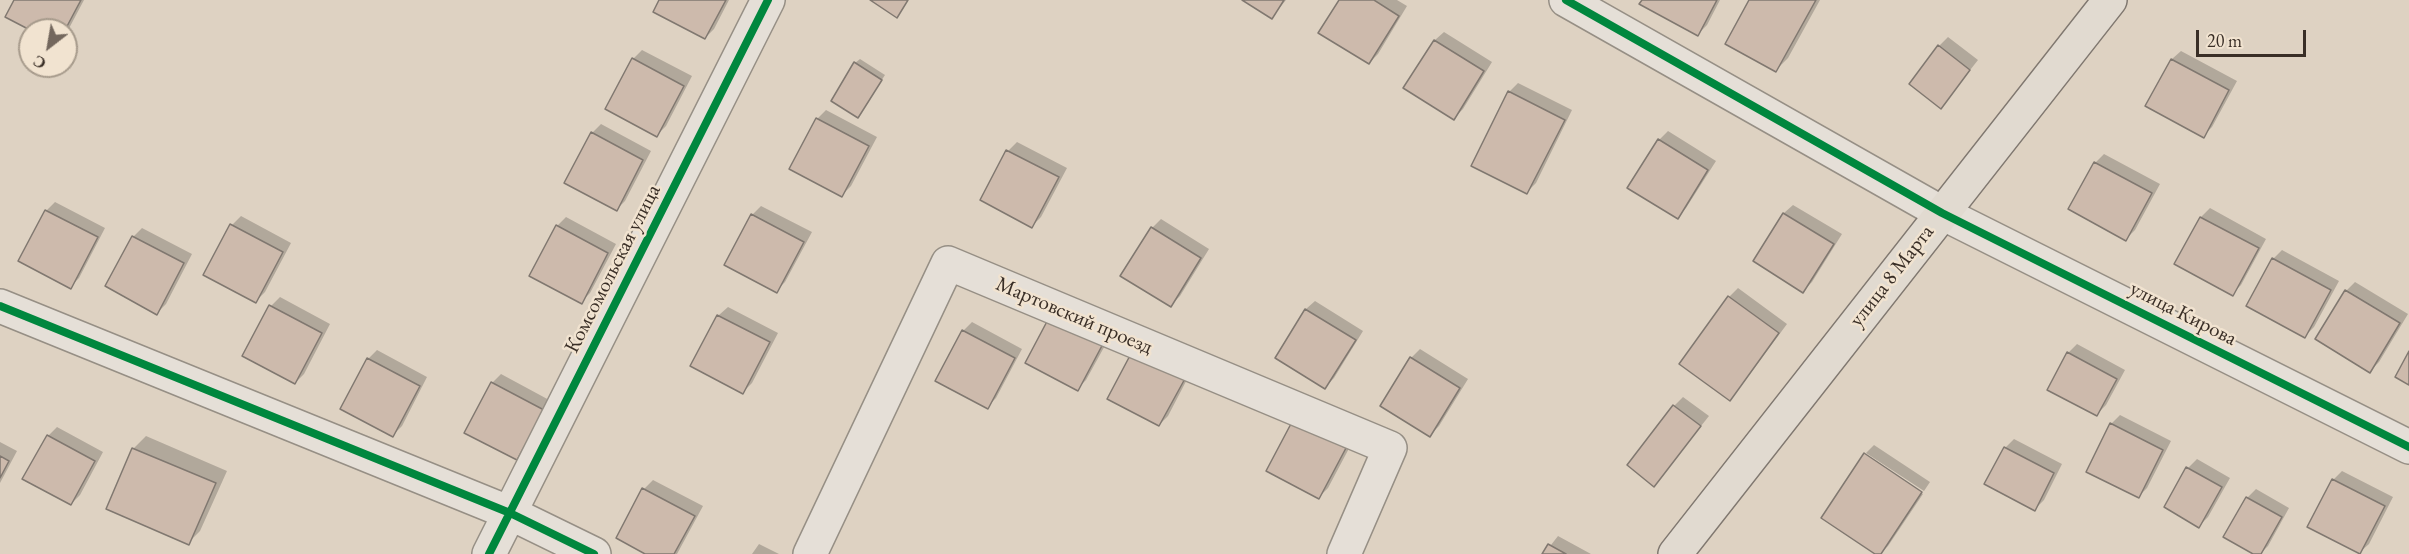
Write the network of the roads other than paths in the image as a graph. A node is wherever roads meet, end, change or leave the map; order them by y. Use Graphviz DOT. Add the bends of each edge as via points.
graph roads {
  1 [pos="768,0"];
  2 [pos="1566,0"];
  3 [pos="2110,0"];
  4 [pos="1942,213"];
  5 [pos="0,306"];
  6 [pos="2409,447"];
  7 [pos="510,513"];
  8 [pos="489,554"];
  9 [pos="594,554"];
  10 [pos="810,554"];
  11 [pos="1344,554"];
  12 [pos="1675,554"];
  1 -- 7 [label="street, Комсомольская улица"];
  2 -- 4 [label="street, улица Кирова"];
  3 -- 4 [label="main road, улица 8 Марта"];
  4 -- 6 [label="street, улица Кирова"];
  4 -- 12 [label="main road, улица 8 Марта"];
  5 -- 7 [label="street"];
  7 -- 8 [label="street, Комсомольская улица"];
  7 -- 9 [label="street"];
  10 -- 11 [label="street, Мартовский проезд" via="948,263 1390,448"];
}
